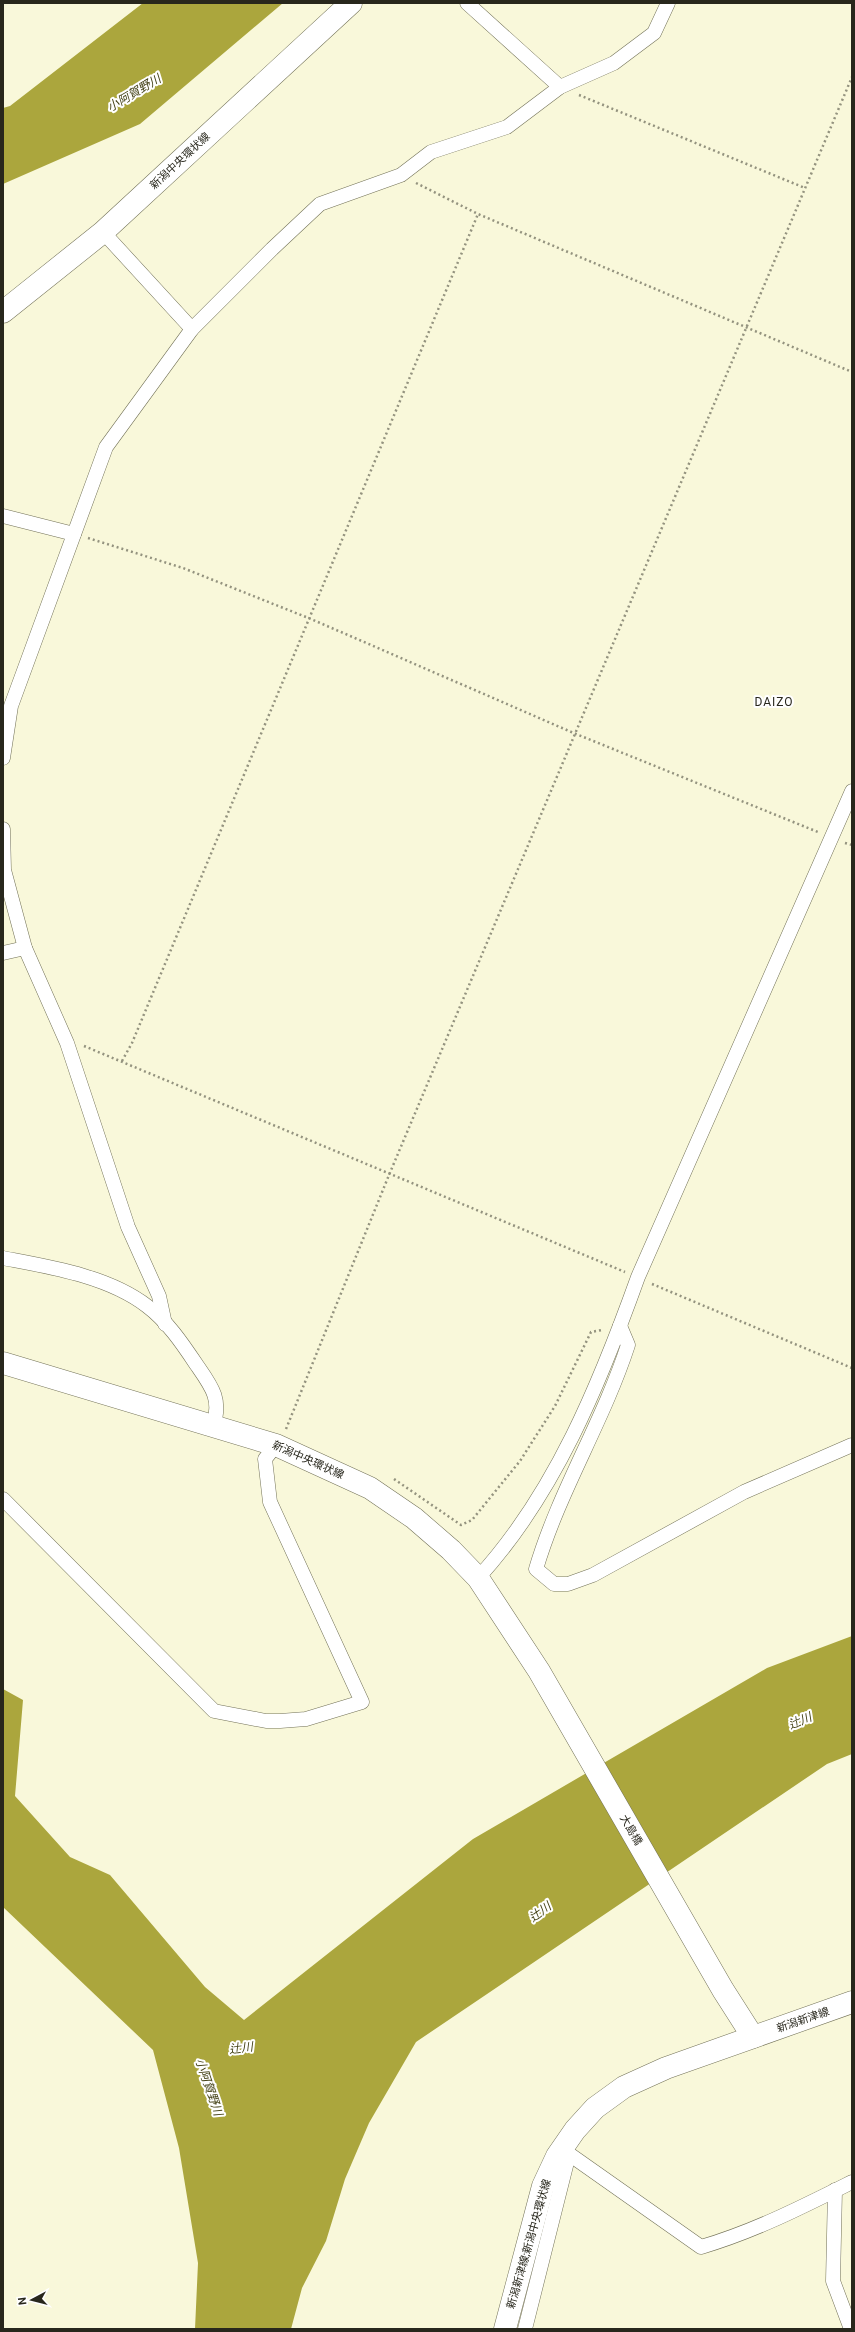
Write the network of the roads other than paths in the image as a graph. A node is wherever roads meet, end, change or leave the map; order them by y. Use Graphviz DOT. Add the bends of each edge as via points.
graph roads {
  1 [pos="351,3"];
  2 [pos="467,3"];
  3 [pos="668,3"];
  4 [pos="560,87"];
  5 [pos="103,232"];
  6 [pos="3,312"];
  7 [pos="192,329"];
  8 [pos="3,516"];
  9 [pos="74,534"];
  10 [pos="7,705"];
  11 [pos="3,758"];
  12 [pos="852,791"];
  13 [pos="3,829"];
  14 [pos="25,948"];
  15 [pos="3,953"];
  16 [pos="3,1258"];
  17 [pos="165,1324"];
  18 [pos="620,1326"];
  19 [pos="3,1363"];
  20 [pos="213,1427"];
  21 [pos="284,1435"];
  22 [pos="852,1445"];
  23 [pos="3,1499"];
  24 [pos="478,1578"];
  25 [pos="539,1671"];
  26 [pos="852,2002"];
  27 [pos="753,2037"];
  28 [pos="563,2155"];
  29 [pos="852,2182"];
  30 [pos="835,2190"];
  31 [pos="505,2329"];
  32 [pos="525,2329"];
  33 [pos="851,2329"];
  1 -- 5 [label="main road, 新潟中央環状線"];
  2 -- 4 [label="street"];
  3 -- 4 [label="street" via="654,33 614,63"];
  4 -- 7 [label="street" via="507,127 431,152 400,175 320,204 272,248"];
  5 -- 6 [label="main road, 新潟中央環状線"];
  5 -- 7 [label="street"];
  7 -- 9 [label="street" via="106,447"];
  8 -- 9 [label="street"];
  9 -- 10 [label="street"];
  10 -- 11 [label="street"];
  12 -- 18 [label="street" via="638,1277"];
  13 -- 14 [label="street" via="4,870"];
  14 -- 15 [label="street"];
  14 -- 17 [label="street" via="68,1043 128,1227 159,1296"];
  16 -- 17 [label="street" via="67,1271 112,1287 146,1306"];
  17 -- 20 [label="street" via="179,1339 215,1394 218,1412"];
  18 -- 22 [label="street" via="628,1345 616,1380 545,1538 536,1569 554,1584 568,1584 593,1575 744,1492"];
  18 -- 24 [label="street" via="569,1443 527,1516 494,1561"];
  19 -- 20 [label="main road, 新潟中央環状線"];
  20 -- 21 [label="main road, 新潟中央環状線"];
  21 -- 23 [label="street" via="265,1459 270,1502 362,1702 306,1719 266,1721 214,1711"];
  21 -- 24 [label="main road, 新潟中央環状線" via="414,1518"];
  24 -- 25 [label="main road, 新潟中央環状線"];
  25 -- 27 [label="main road, 大島橋" via="722,1990"];
  26 -- 27 [label="main road, 新潟新津線"];
  27 -- 28 [label="main road, 新潟新津線;新潟中央環状線" via="666,2068 624,2087 595,2108 575,2130"];
  28 -- 30 [label="street" via="701,2247 738,2236"];
  28 -- 31 [label="main road, 新潟新津線;新潟中央環状線" via="543,2186"];
  28 -- 32 [label="street"];
  29 -- 30 [label="street"];
  30 -- 33 [label="street" via="833,2281"];
}
